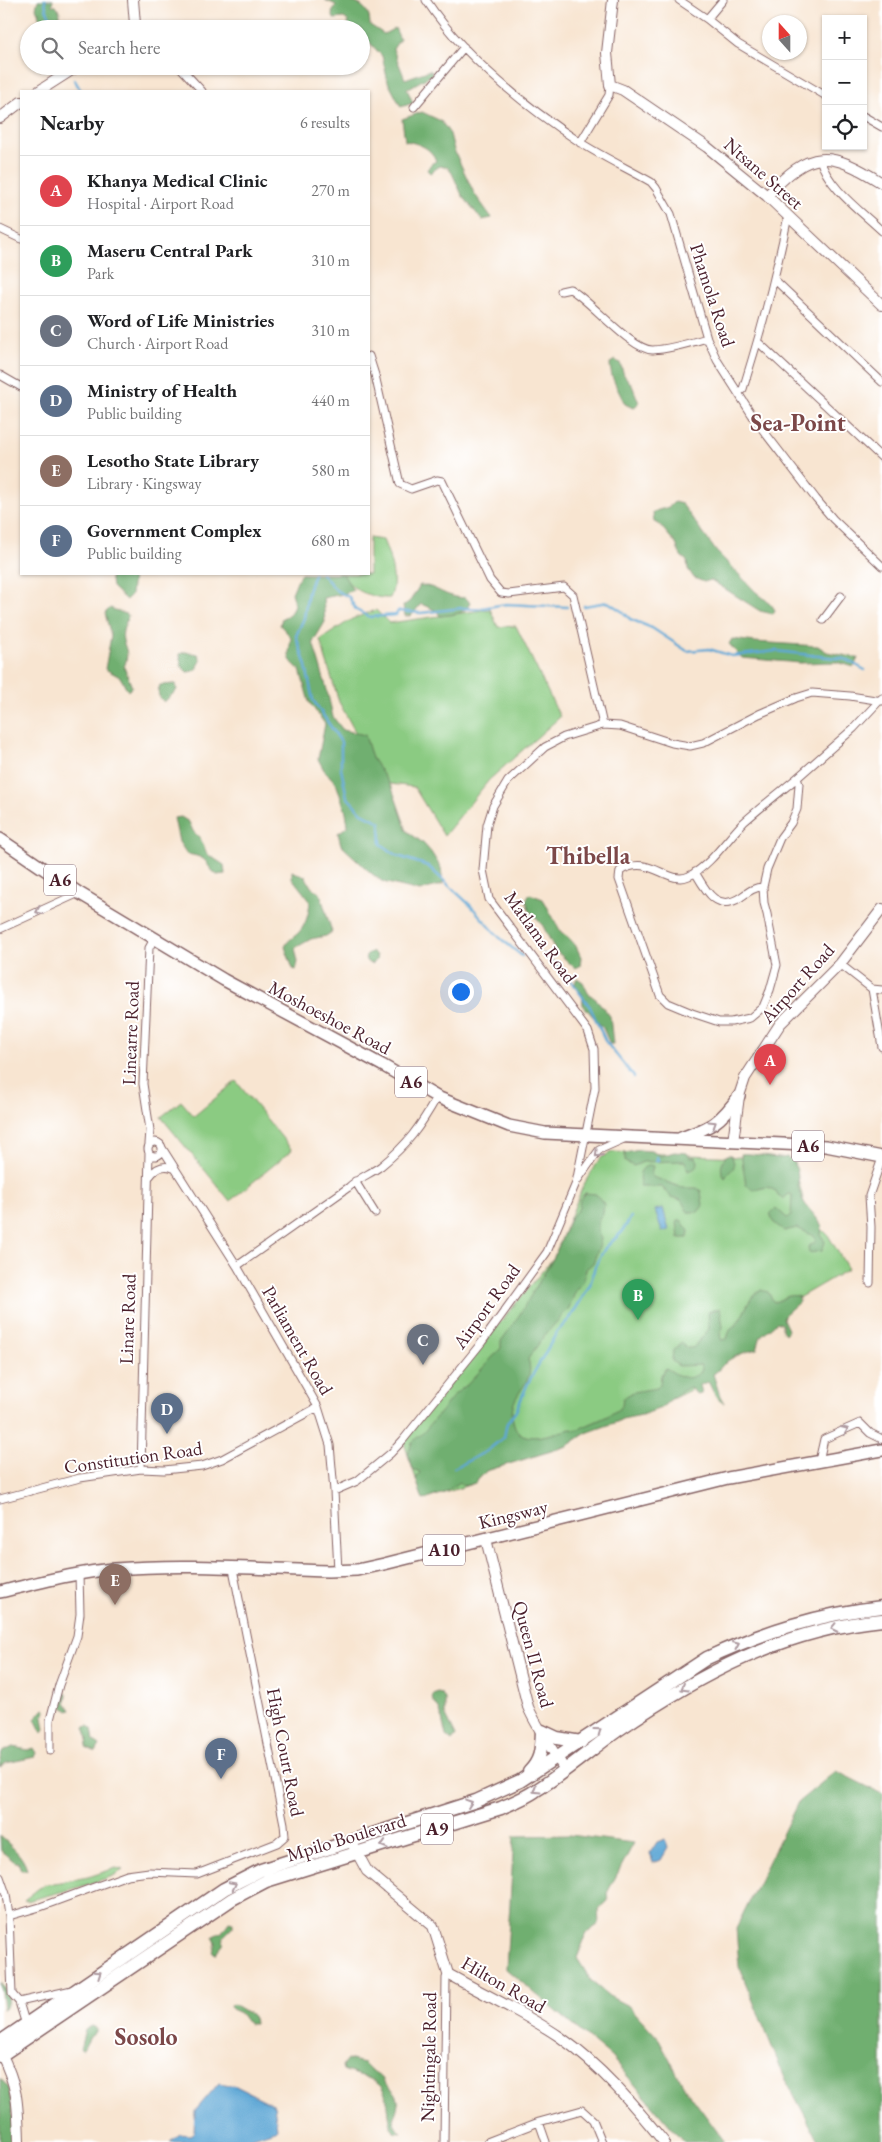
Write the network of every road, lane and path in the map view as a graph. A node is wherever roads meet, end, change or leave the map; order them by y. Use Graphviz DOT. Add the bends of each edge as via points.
graph roads {
  1 [pos="133,0"];
  2 [pos="426,0"];
  3 [pos="612,0"];
  4 [pos="678,0"];
  5 [pos="723,0"];
  6 [pos="135,20"];
  7 [pos="707,20"];
  8 [pos="464,47"];
  9 [pos="64,75"];
  10 [pos="187,75"];
  11 [pos="610,85"];
  12 [pos="41,90"];
  13 [pos="201,90"];
  14 [pos="822,94"];
  15 [pos="20,103"];
  16 [pos="414,107"];
  17 [pos="0,118"];
  18 [pos="867,118"];
  19 [pos="882,127"];
  20 [pos="580,142"];
  21 [pos="820,159"];
  22 [pos="882,184"];
  23 [pos="767,196"];
  24 [pos="788,216"];
  25 [pos="0,229"];
  26 [pos="882,231"];
  27 [pos="20,238"];
  28 [pos="775,280"];
  29 [pos="561,290"];
  30 [pos="882,305"];
  31 [pos="707,338"];
  32 [pos="758,342"];
  33 [pos="370,359"];
  34 [pos="0,375"];
  35 [pos="882,382"];
  36 [pos="20,386"];
  37 [pos="738,392"];
  38 [pos="882,458"];
  39 [pos="882,566"];
  40 [pos="841,596"];
  41 [pos="823,620"];
  42 [pos="881,700"];
  43 [pos="604,724"];
  44 [pos="797,778"];
  45 [pos="0,839"];
  46 [pos="695,872"];
  47 [pos="763,886"];
  48 [pos="79,893"];
  49 [pos="882,909"];
  50 [pos="0,929"];
  51 [pos="154,939"];
  52 [pos="840,964"];
  53 [pos="872,989"];
  54 [pos="882,990"];
  55 [pos="882,1047"];
  56 [pos="739,1096"];
  57 [pos="437,1097"];
  58 [pos="150,1130"];
  59 [pos="586,1134"];
  60 [pos="629,1137"];
  61 [pos="677,1139"];
  62 [pos="733,1142"];
  63 [pos="149,1144"];
  64 [pos="160,1145"];
  65 [pos="154,1155"];
  66 [pos="882,1158"];
  67 [pos="171,1167"];
  68 [pos="149,1173"];
  69 [pos="355,1181"];
  70 [pos="576,1183"];
  71 [pos="375,1213"];
  72 [pos="237,1266"];
  73 [pos="870,1283"];
  74 [pos="318,1407"];
  75 [pos="882,1440"];
  76 [pos="882,1450"];
  77 [pos="854,1454"];
  78 [pos="882,1456"];
  79 [pos="819,1461"];
  80 [pos="140,1469"];
  81 [pos="334,1491"];
  82 [pos="0,1499"];
  83 [pos="486,1539"];
  84 [pos="233,1569"];
  85 [pos="338,1571"];
  86 [pos="79,1574"];
  87 [pos="0,1592"];
  88 [pos="882,1607"];
  89 [pos="882,1620"];
  90 [pos="542,1730"];
  91 [pos="581,1742"];
  92 [pos="50,1750"];
  93 [pos="557,1758"];
  94 [pos="565,1770"];
  95 [pos="520,1781"];
  96 [pos="354,1848"];
  97 [pos="0,1877"];
  98 [pos="9,1916"];
  99 [pos="448,1974"];
  100 [pos="76,1990"];
  101 [pos="20,2002"];
  102 [pos="26,2025"];
  103 [pos="0,2042"];
  104 [pos="1,2054"];
  105 [pos="539,2122"];
  106 [pos="495,2141"];
  107 [pos="19,2142"];
  108 [pos="444,2142"];
  109 [pos="486,2142"];
  110 [pos="546,2142"];
  111 [pos="602,2142"];
  112 [pos="664,2142"];
  1 -- 6 [label="street"];
  2 -- 8 [label="street, Phamola Road"];
  3 -- 11 [label="street" via="607,53"];
  4 -- 7 [label="street"];
  5 -- 7 [label="street"];
  7 -- 14 [label="street" via="738,44"];
  8 -- 16 [label="street"];
  8 -- 20 [label="street, Phamola Road" via="514,94"];
  9 -- 12 [label="street"];
  10 -- 13 [label="street"];
  11 -- 20 [label="street" via="608,95"];
  11 -- 23 [label="street, Ntsane Street" via="623,90 706,147"];
  15 -- 17 [label="street"];
  18 -- 19 [label="street"];
  20 -- 31 [label="street, Phamola Road" via="651,182 656,188 671,214"];
  21 -- 22 [label="street" via="838,160"];
  21 -- 23 [label="street" via="804,162"];
  21 -- 26 [label="street" via="823,172"];
  23 -- 24 [label="street, Ntsane Street"];
  24 -- 28 [label="street"];
  24 -- 30 [label="street, Ntsane Street"];
  25 -- 27 [label="street"];
  28 -- 32 [label="street"];
  28 -- 35 [label="street"];
  29 -- 31 [label="street" via="570,289 580,294 643,348 652,350"];
  31 -- 37 [label="street, Phamola Road" via="716,360"];
  32 -- 37 [label="street" via="743,388"];
  32 -- 38 [label="street"];
  33 -- 43 [label="street" via="398,480 411,489 442,480 490,580 501,593 564,586 570,590"];
  34 -- 36 [label="street"];
  37 -- 39 [label="street, Phamola Road" via="816,499"];
  40 -- 41 [label="street"];
  42 -- 43 [label="street, Matlama Road" via="812,693 766,710 703,743 690,746"];
  42 -- 44 [label="street"];
  43 -- 59 [label="street, Matlama Road" via="544,747 508,781 493,806 487,826 483,870 489,900 588,1031 594,1049 595,1088"];
  44 -- 46 [label="street" via="744,823"];
  44 -- 47 [label="street" via="798,808 780,838"];
  45 -- 48 [label="main road, Moshoeshoe Road / A6"];
  46 -- 47 [label="street" via="707,892 721,903 730,904 750,890"];
  46 -- 47 [label="street" via="677,878 643,865 620,871 618,879 660,996 692,1014 719,1022 750,1018 764,1008 770,990 776,965"];
  48 -- 50 [label="street, one-way"];
  48 -- 51 [label="main road, Moshoeshoe Road / A6"];
  49 -- 52 [label="street, Airport Road"];
  51 -- 57 [label="main road, Moshoeshoe Road / A6"];
  51 -- 58 [label="street, Linearre Road" via="149,948 143,1084"];
  52 -- 53 [label="street"];
  52 -- 56 [label="street, Airport Road" via="780,1024 744,1078"];
  53 -- 54 [label="street"];
  53 -- 55 [label="street"];
  61 -- 56 [label="main road, one-way" via="711,1126 725,1116"];
  56 -- 62 [label="street, Airport Road"];
  57 -- 59 [label="main road, Moshoeshoe Road / A6" via="509,1126"];
  57 -- 69 [label="street" via="418,1130 400,1150"];
  58 -- 63 [label="street, Linearre Road"];
  58 -- 64 [label="street, Linearre Road"];
  59 -- 60 [label="main road, Moshoeshoe Road / A6"];
  59 -- 70 [label="street, Matlama Road"];
  60 -- 61 [label="main road, Moshoeshoe Road / A6"];
  60 -- 70 [label="street, one-way" via="599,1150"];
  61 -- 62 [label="main road, Moshoeshoe Road / A6"];
  62 -- 66 [label="main road, Moshoeshoe Road / A6" via="826,1146"];
  63 -- 64 [label="street"];
  63 -- 65 [label="street" via="147,1149"];
  64 -- 65 [label="street" via="161,1152"];
  64 -- 67 [label="street, Parliament Road"];
  65 -- 67 [label="street, Parliament Road"];
  65 -- 68 [label="street, Linare Road"];
  66 -- 73 [label="street" via="869,1196"];
  67 -- 68 [label="street"];
  67 -- 72 [label="street, Parliament Road"];
  68 -- 80 [label="street, Linare Road"];
  69 -- 71 [label="street"];
  69 -- 72 [label="street"];
  70 -- 81 [label="street, Airport Road" via="547,1252 482,1342 391,1453 357,1481"];
  72 -- 74 [label="street, Parliament Road"];
  74 -- 80 [label="street, Constitution Road" via="222,1459 202,1466"];
  74 -- 81 [label="street, Parliament Road" via="330,1445"];
  79 -- 75 [label="street, one-way" via="824,1439 860,1423"];
  76 -- 77 [label="main road, Kingsway / A10"];
  77 -- 78 [label="street"];
  77 -- 79 [label="main road, Kingsway / A10"];
  79 -- 83 [label="main road, Kingsway / A10" via="674,1490"];
  80 -- 82 [label="street, Constitution Road" via="80,1478"];
  81 -- 85 [label="street, Parliament Road"];
  83 -- 85 [label="main road, Kingsway / A10" via="384,1564"];
  83 -- 90 [label="street, Queen II Road" via="528,1707"];
  84 -- 85 [label="main road, Kingsway / A10"];
  84 -- 86 [label="main road, Kingsway / A10" via="150,1566"];
  84 -- 98 [label="street, High Court Road" via="285,1836 197,1874 149,1872 127,1875"];
  86 -- 87 [label="main road, Kingsway / A10"];
  86 -- 92 [label="street" via="77,1636 50,1720"];
  91 -- 88 [label="highway, Mpilo Boulevard / A9, one-way" via="707,1658 738,1644 797,1624"];
  89 -- 94 [label="highway, Mpilo Boulevard / A9, one-way" via="801,1636 743,1656 666,1698"];
  90 -- 91 [label="highway" via="557,1738"];
  90 -- 93 [label="street, Queen II Road"];
  90 -- 95 [label="highway" via="537,1764"];
  91 -- 93 [label="highway, Mpilo Boulevard / A9"];
  93 -- 94 [label="street, Queen II Road"];
  93 -- 95 [label="highway, Mpilo Boulevard / A9"];
  94 -- 96 [label="highway, Mpilo Boulevard / A9, one-way" via="534,1792 501,1808"];
  96 -- 95 [label="highway, Mpilo Boulevard / A9, one-way"];
  96 -- 99 [label="street, Hilton Road" via="371,1875 434,1926"];
  100 -- 96 [label="highway, Mpilo Boulevard / A9, one-way" via="224,1889 261,1870"];
  96 -- 104 [label="highway, Mpilo Boulevard / A9" via="266,1881 232,1899"];
  97 -- 98 [label="street"];
  98 -- 101 [label="street" via="12,1994"];
  99 -- 108 [label="street, Nightingale Road"];
  99 -- 112 [label="street, Hilton Road" via="562,2038 625,2094"];
  100 -- 101 [label="street"];
  100 -- 102 [label="highway, Mpilo Boulevard / A9"];
  101 -- 102 [label="street"];
  102 -- 103 [label="highway, Mpilo Boulevard / A9"];
  104 -- 107 [label="street" via="10,2071 18,2102"];
  105 -- 106 [label="street"];
  105 -- 110 [label="street"];
  105 -- 111 [label="street" via="582,2110 594,2120"];
  106 -- 109 [label="street"];
}
